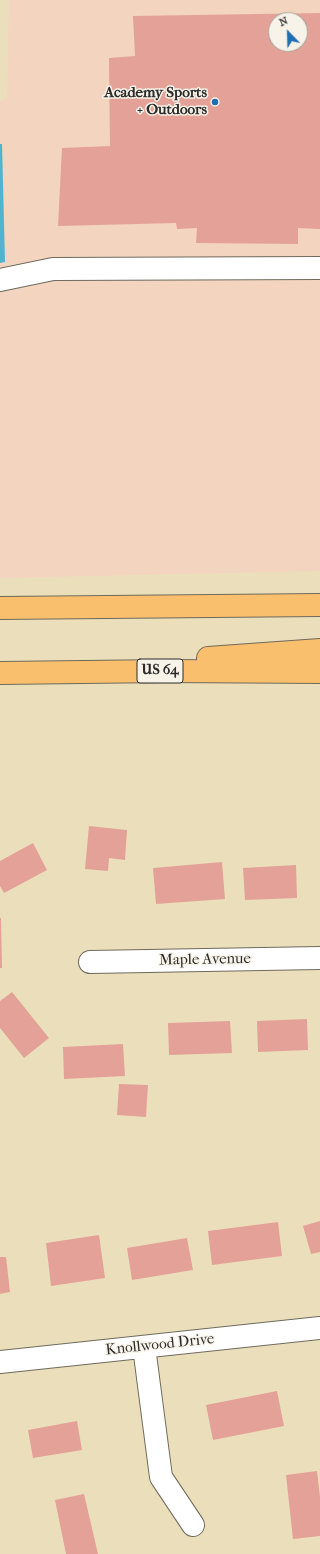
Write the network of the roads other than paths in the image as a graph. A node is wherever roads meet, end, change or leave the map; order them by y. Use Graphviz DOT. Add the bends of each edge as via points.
graph roads {
  1 [pos="320,268"];
  2 [pos="0,280"];
  3 [pos="320,605"];
  4 [pos="0,608"];
  5 [pos="320,650"];
  6 [pos="120,671"];
  7 [pos="320,672"];
  8 [pos="0,673"];
  9 [pos="320,958"];
  10 [pos="90,962"];
  11 [pos="320,1328"];
  12 [pos="144,1347"];
  13 [pos="0,1362"];
  14 [pos="193,1525"];
  1 -- 2 [label="street" via="53,269"];
  3 -- 4 [label="highway"];
  5 -- 6 [label="highway" via="174,661"];
  6 -- 7 [label="highway, US 64"];
  6 -- 8 [label="highway, US 64"];
  9 -- 10 [label="street, Maple Avenue"];
  11 -- 12 [label="street, Knollwood Drive"];
  12 -- 13 [label="street, Knollwood Drive"];
  12 -- 14 [label="street" via="161,1477"];
}
